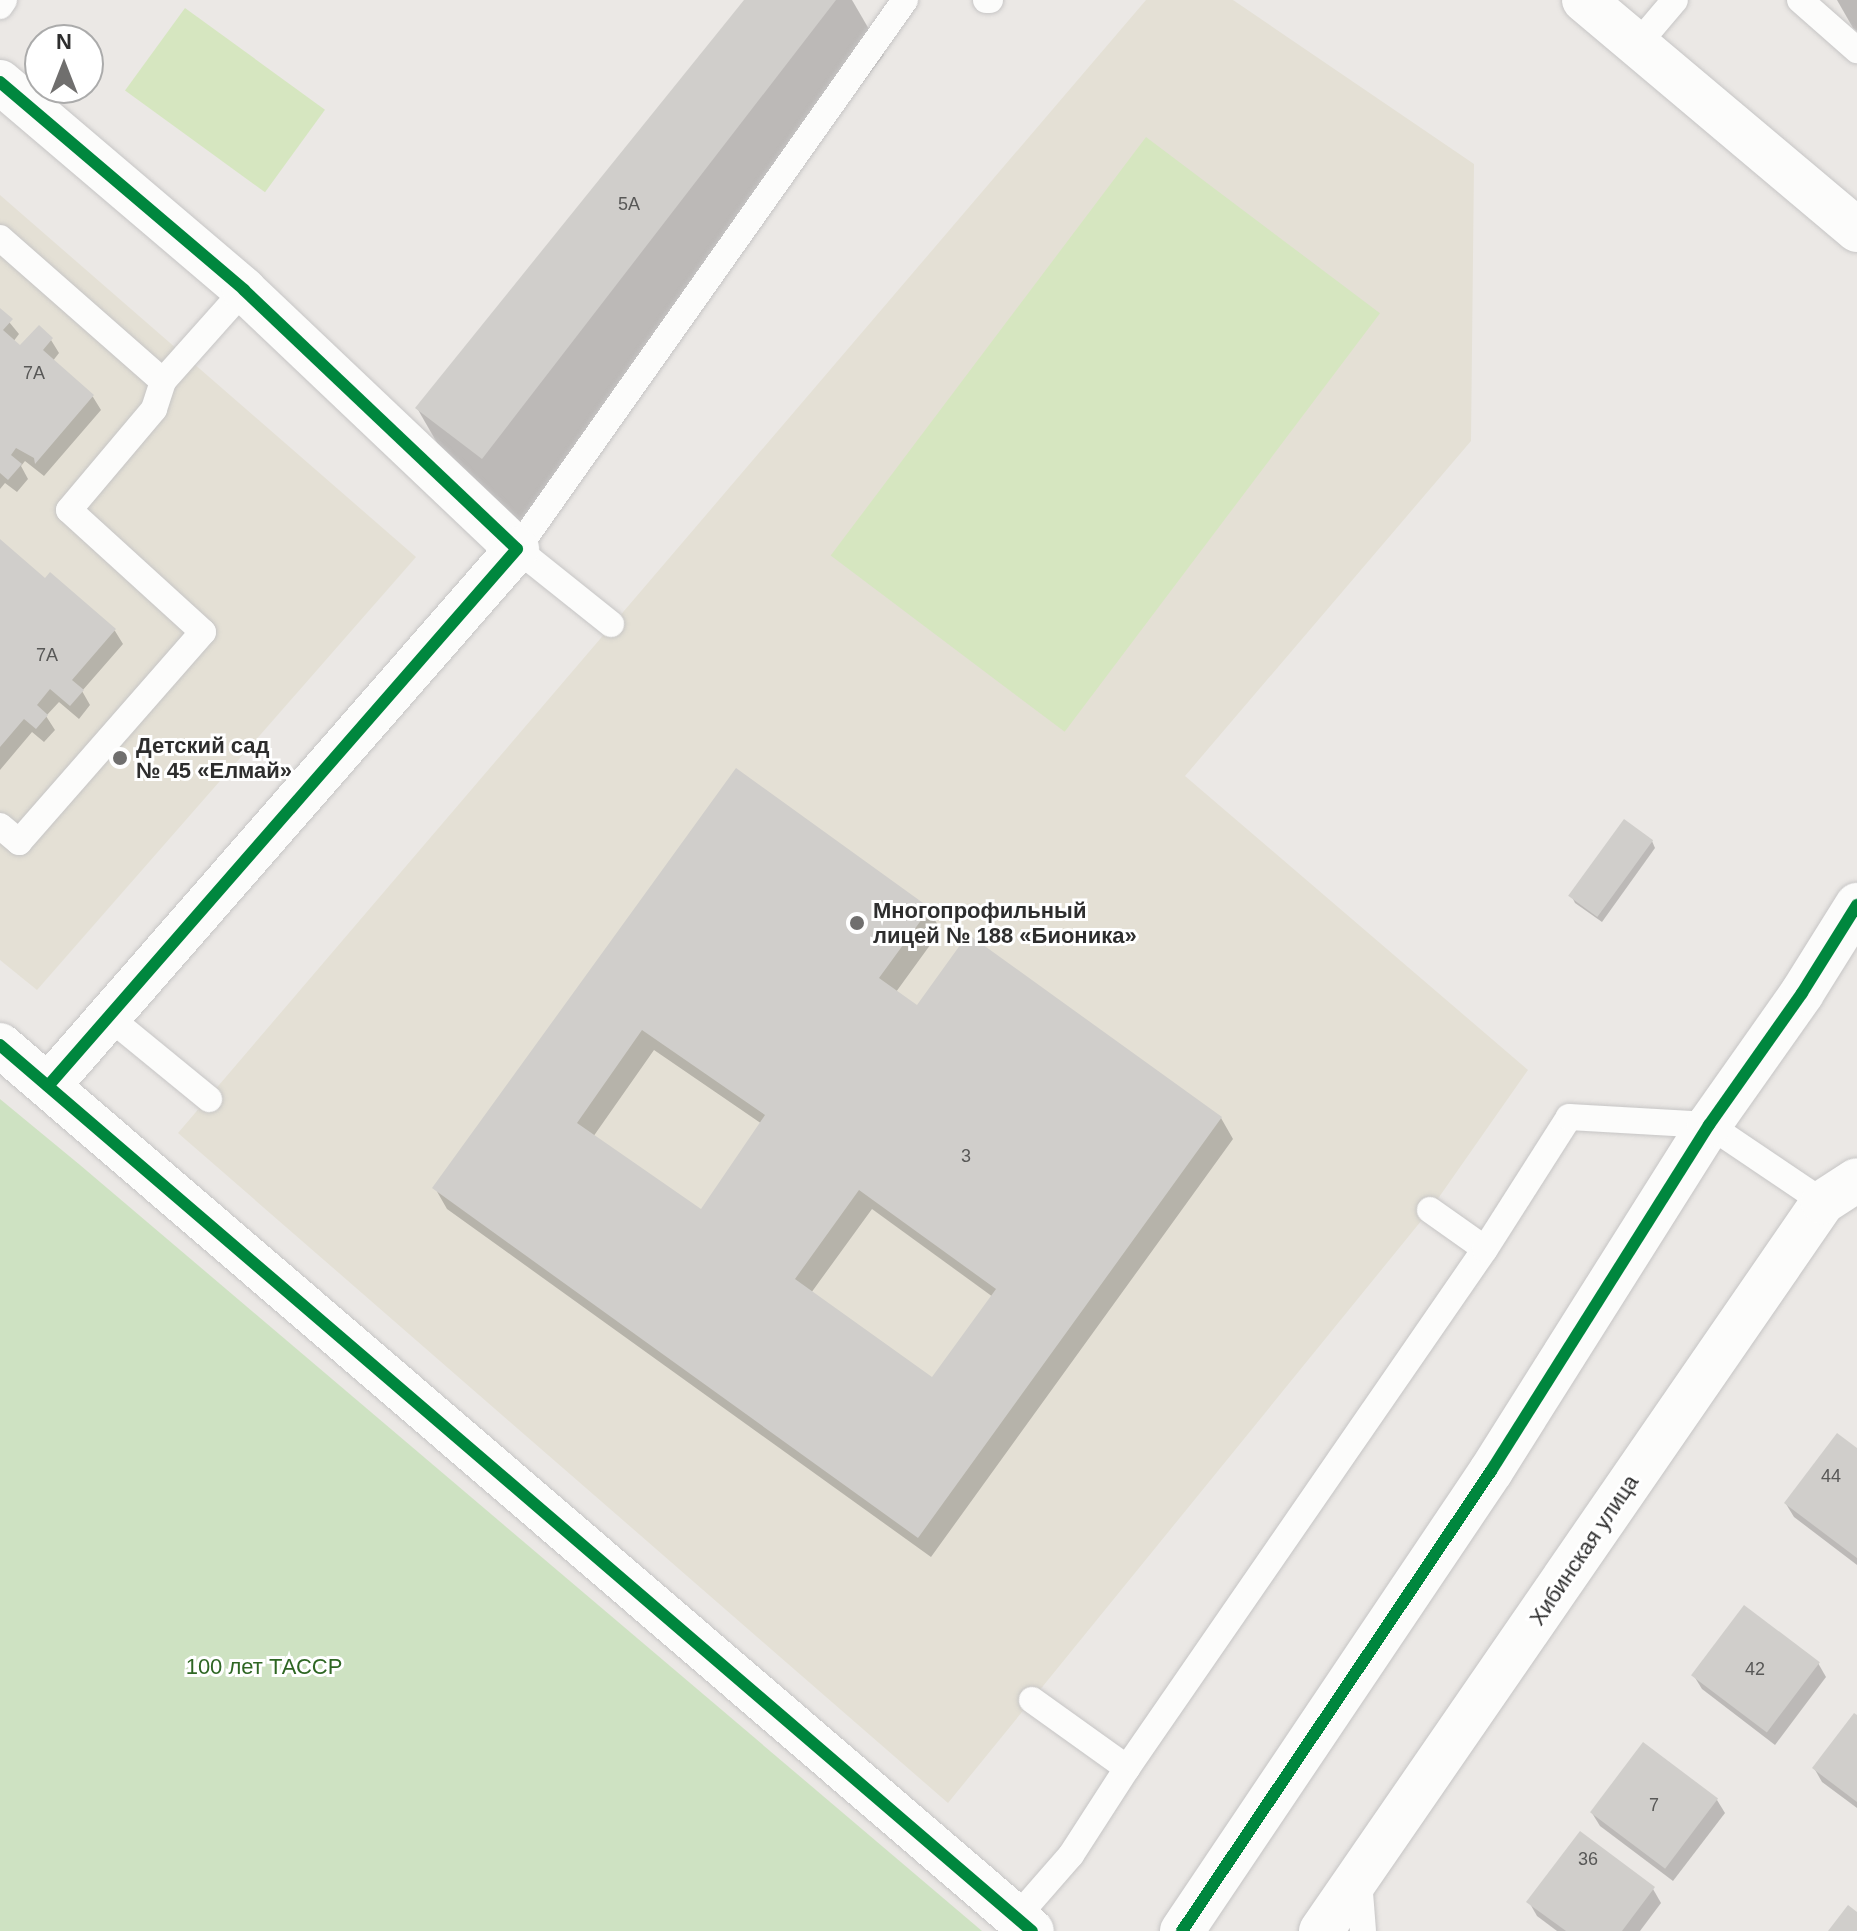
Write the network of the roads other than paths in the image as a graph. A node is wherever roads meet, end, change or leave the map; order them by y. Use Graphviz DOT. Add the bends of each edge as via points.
graph roads {
  1 [pos="4,0"];
  2 [pos="905,0"];
  3 [pos="1584,0"];
  4 [pos="1675,0"];
  5 [pos="1800,0"];
  6 [pos="0,6"];
  7 [pos="1636,46"];
  8 [pos="1857,50"];
  9 [pos="0,82"];
  10 [pos="1857,230"];
  11 [pos="0,238"];
  12 [pos="244,290"];
  13 [pos="163,381"];
  14 [pos="517,549"];
  15 [pos="611,624"];
  16 [pos="0,826"];
  17 [pos="1857,905"];
  18 [pos="110,1018"];
  19 [pos="0,1045"];
  20 [pos="48,1086"];
  21 [pos="209,1099"];
  22 [pos="1709,1125"];
  23 [pos="1840,1191"];
  24 [pos="1430,1210"];
  25 [pos="1485,1249"];
  26 [pos="1032,1700"];
  27 [pos="1127,1768"];
  28 [pos="1359,1880"];
  29 [pos="1024,1924"];
  30 [pos="1182,1931"];
  31 [pos="1321,1931"];
  32 [pos="1363,1931"];
  1 -- 6 [label="lane"];
  2 -- 14 [label="lane"];
  3 -- 7 [label="street"];
  4 -- 7 [label="lane"];
  5 -- 8 [label="lane"];
  7 -- 10 [label="street"];
  9 -- 12 [label="street"];
  11 -- 13 [label="lane"];
  12 -- 13 [label="lane"];
  12 -- 14 [label="street"];
  13 -- 16 [label="lane" via="154,409 69,510 203,632 19,842"];
  14 -- 15 [label="lane"];
  14 -- 18 [label="street"];
  17 -- 22 [label="street"];
  18 -- 20 [label="street"];
  18 -- 21 [label="lane"];
  19 -- 20 [label="street"];
  20 -- 29 [label="street"];
  22 -- 23 [label="lane"];
  22 -- 25 [label="lane" via="1569,1117"];
  22 -- 30 [label="street" via="1491,1471"];
  23 -- 28 [label="street, Хибинская улица"];
  24 -- 25 [label="lane"];
  25 -- 27 [label="lane"];
  26 -- 27 [label="lane"];
  27 -- 29 [label="lane"];
  28 -- 31 [label="street, Хибинская улица"];
  28 -- 32 [label="lane"];
}
